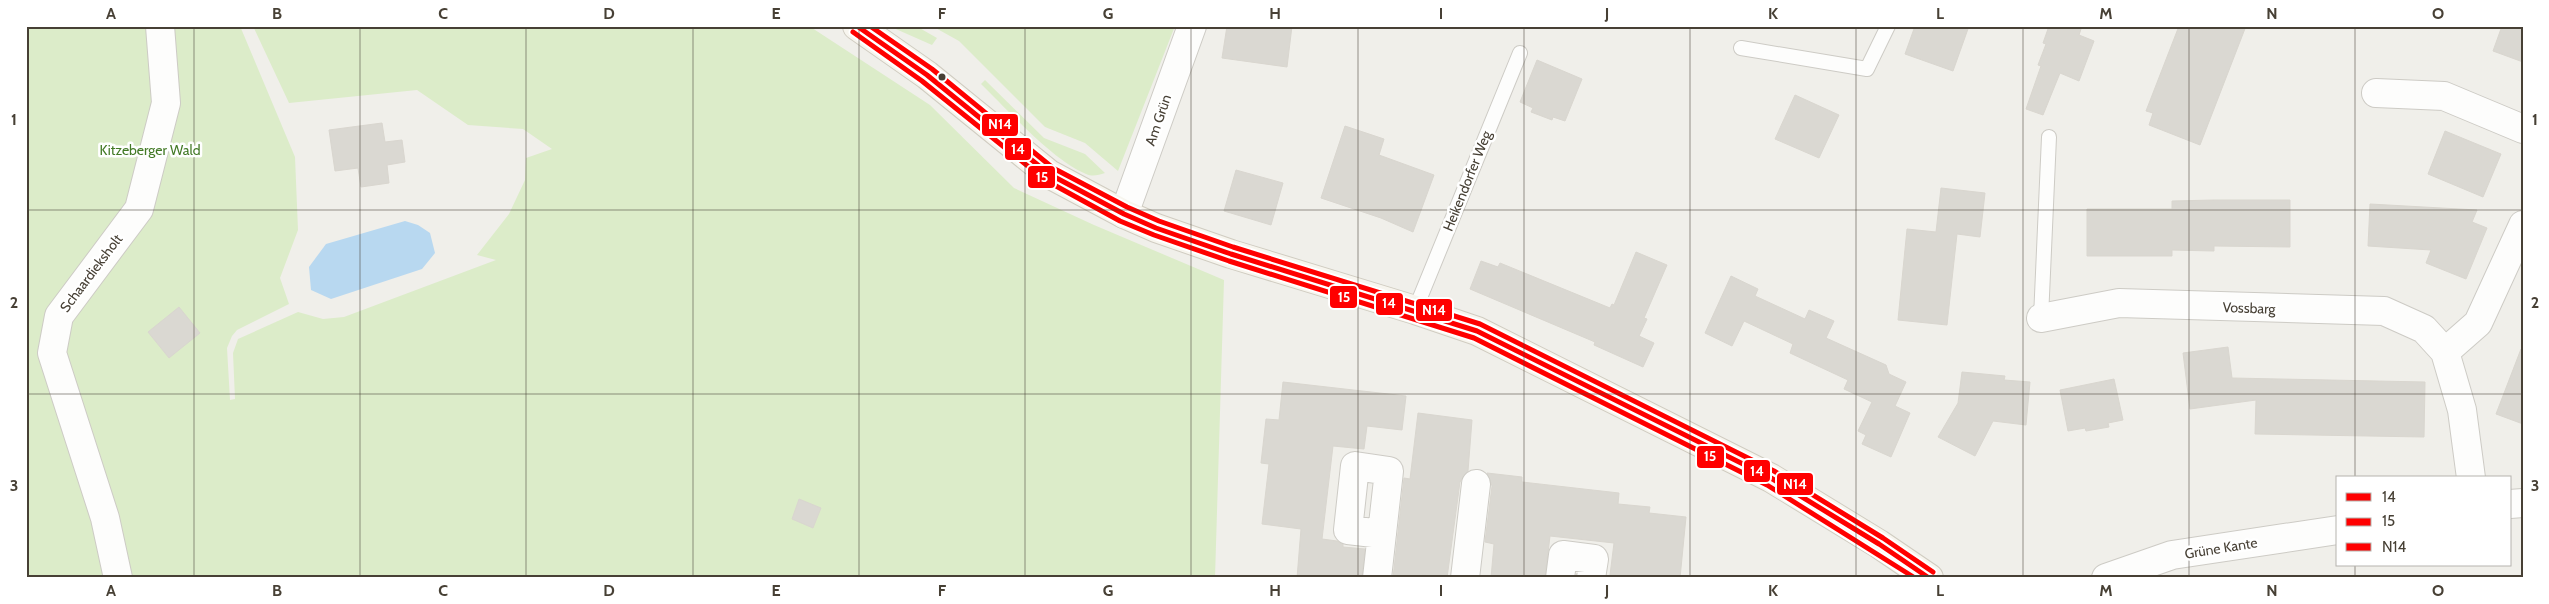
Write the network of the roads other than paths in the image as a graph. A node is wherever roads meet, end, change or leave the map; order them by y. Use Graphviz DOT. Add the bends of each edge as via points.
graph roads {
  1 [pos="160,26"];
  2 [pos="856,26"];
  3 [pos="1192,26"];
  4 [pos="1888,26"];
  5 [pos="1742,48"];
  6 [pos="1520,53"];
  7 [pos="2376,93"];
  8 [pos="2523,129"];
  9 [pos="2049,137"];
  10 [pos="1124,214"];
  11 [pos="2523,224"];
  12 [pos="1415,310"];
  13 [pos="2040,318"];
  14 [pos="2445,352"];
  15 [pos="2471,476"];
  16 [pos="1476,484"];
  17 [pos="2336,530"];
  18 [pos="1382,534"];
  19 [pos="118,578"];
  20 [pos="1377,578"];
  21 [pos="1465,578"];
  22 [pos="1560,578"];
  23 [pos="1591,578"];
  24 [pos="1929,578"];
  25 [pos="2106,578"];
  1 -- 19 [label="street, Schaardieksholt" via="166,103 139,208 59,316 52,352 105,518"];
  2 -- 10 [label="street" via="940,86 1049,174"];
  3 -- 10 [label="street, Am Grün"];
  4 -- 5 [label="lane" via="1867,69"];
  6 -- 12 [label="lane, Heikendorfer Weg"];
  7 -- 8 [label="street" via="2444,96"];
  9 -- 13 [label="lane"];
  10 -- 12 [label="street" via="1231,254"];
  11 -- 14 [label="street" via="2478,323"];
  12 -- 24 [label="street" via="1477,331 1771,478"];
  13 -- 14 [label="street, Vossbarg" via="2119,303 2384,310 2424,330"];
  14 -- 15 [label="street, Vossbarg" via="2462,410"];
  16 -- 21 [label="street"];
  17 -- 25 [label="street, Grüne Kante" via="2172,555"];
  18 -- 20 [label="street"];
  22 -- 23 [label="street" via="1563,555 1594,559"];
}
